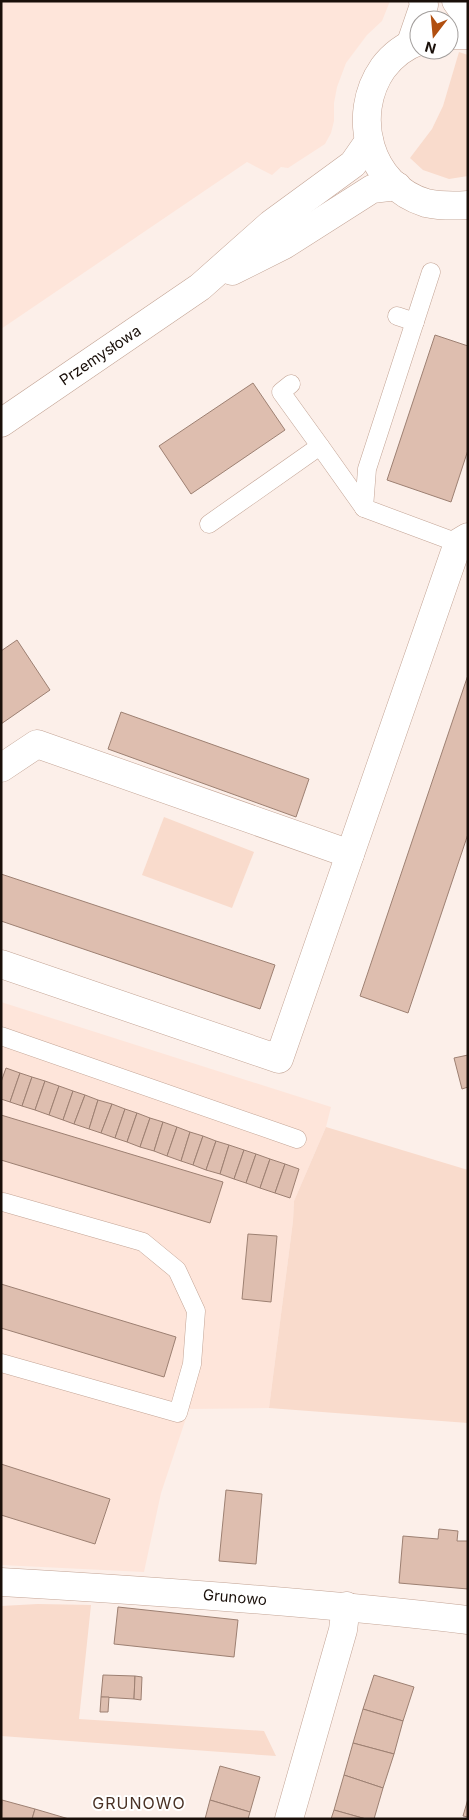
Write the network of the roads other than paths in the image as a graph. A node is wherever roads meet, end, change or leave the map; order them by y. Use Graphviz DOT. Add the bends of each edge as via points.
graph roads {
  1 [pos="456,1"];
  2 [pos="468,18"];
  3 [pos="409,46"];
  4 [pos="369,141"];
  5 [pos="396,186"];
  6 [pos="468,205"];
  7 [pos="431,272"];
  8 [pos="200,287"];
  9 [pos="397,316"];
  10 [pos="415,322"];
  11 [pos="291,384"];
  12 [pos="1,423"];
  13 [pos="320,446"];
  14 [pos="364,508"];
  15 [pos="208,524"];
  16 [pos="463,540"];
  17 [pos="1,768"];
  18 [pos="350,854"];
  19 [pos="1,964"];
  20 [pos="1,1036"];
  21 [pos="297,1139"];
  22 [pos="3,1202"];
  23 [pos="1,1363"];
  24 [pos="1,1582"];
  25 [pos="346,1606"];
  26 [pos="468,1620"];
  27 [pos="289,1819"];
  1 -- 2 [label="street"];
  3 -- 4 [label="street" via="390,59 375,80 367,104"];
  4 -- 5 [label="street" via="385,175"];
  4 -- 8 [label="street, Przemysłowa" via="353,164 271,224"];
  5 -- 6 [label="street" via="425,202"];
  5 -- 8 [label="street, Przemysłowa" via="372,189 284,245"];
  7 -- 10 [label="lane"];
  8 -- 12 [label="street, Przemysłowa"];
  9 -- 10 [label="lane"];
  10 -- 14 [label="lane" via="367,469"];
  11 -- 13 [label="lane" via="281,392"];
  13 -- 14 [label="lane"];
  13 -- 15 [label="lane"];
  14 -- 16 [label="lane"];
  16 -- 18 [label="street"];
  17 -- 18 [label="street" via="37,744"];
  18 -- 19 [label="street" via="278,1058"];
  20 -- 21 [label="lane"];
  22 -- 23 [label="lane" via="143,1242 177,1270 196,1311 192,1364 178,1413"];
  24 -- 25 [label="street, Grunowo"];
  25 -- 26 [label="street, Grunowo"];
  25 -- 27 [label="street"];
}
